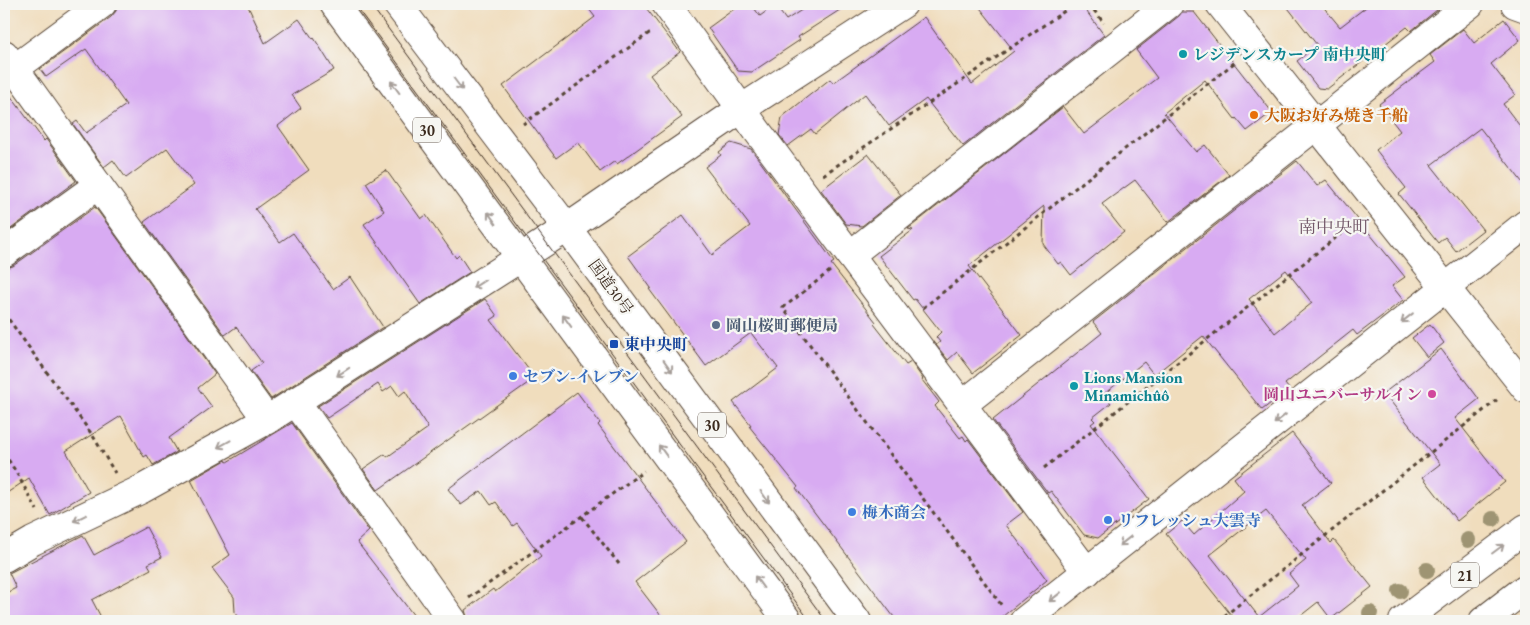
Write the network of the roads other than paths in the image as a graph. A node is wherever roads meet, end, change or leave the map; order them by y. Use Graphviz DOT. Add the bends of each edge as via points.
graph roads {
  1 [pos="102,4"];
  2 [pos="334,4"];
  3 [pos="397,4"];
  4 [pos="903,4"];
  5 [pos="1169,4"];
  6 [pos="1220,4"];
  7 [pos="1470,4"];
  8 [pos="1515,4"];
  9 [pos="1526,8"];
  10 [pos="670,10"];
  11 [pos="9,61"];
  12 [pos="742,110"];
  13 [pos="1317,126"];
  14 [pos="98,185"];
  15 [pos="1526,224"];
  16 [pos="567,228"];
  17 [pos="4,253"];
  18 [pos="850,255"];
  19 [pos="520,257"];
  20 [pos="1446,288"];
  21 [pos="1523,385"];
  22 [pos="296,402"];
  23 [pos="962,405"];
  24 [pos="267,420"];
  25 [pos="1526,528"];
  26 [pos="4,558"];
  27 [pos="1087,572"];
  28 [pos="1526,588"];
  29 [pos="450,617"];
  30 [pos="1016,617"];
  31 [pos="788,621"];
  32 [pos="856,621"];
  33 [pos="1404,621"];
  34 [pos="1483,621"];
  1 -- 11 [label="main road"];
  19 -- 2 [label="main road, 30, one-way"];
  3 -- 16 [label="main road, 国道30号 / 30, one-way"];
  4 -- 12 [label="main road"];
  5 -- 18 [label="main road"];
  6 -- 13 [label="main road"];
  7 -- 13 [label="main road"];
  8 -- 9 [label="main road"];
  10 -- 12 [label="main road"];
  11 -- 14 [label="main road"];
  12 -- 16 [label="main road"];
  12 -- 18 [label="main road"];
  13 -- 20 [label="main road"];
  13 -- 23 [label="main road"];
  14 -- 17 [label="main road"];
  14 -- 24 [label="main road"];
  15 -- 20 [label="main road"];
  16 -- 19 [label="main road"];
  16 -- 32 [label="main road, 国道30号 / 30, one-way"];
  18 -- 23 [label="main road"];
  19 -- 22 [label="main road, one-way"];
  31 -- 19 [label="main road, 30, one-way"];
  20 -- 21 [label="main road"];
  20 -- 27 [label="main road, one-way"];
  22 -- 24 [label="main road"];
  22 -- 29 [label="main road"];
  23 -- 27 [label="main road"];
  24 -- 26 [label="main road, one-way" via="128,496"];
  33 -- 25 [label="main road, 21, one-way"];
  27 -- 30 [label="main road, one-way"];
  28 -- 34 [label="main road"];
}
